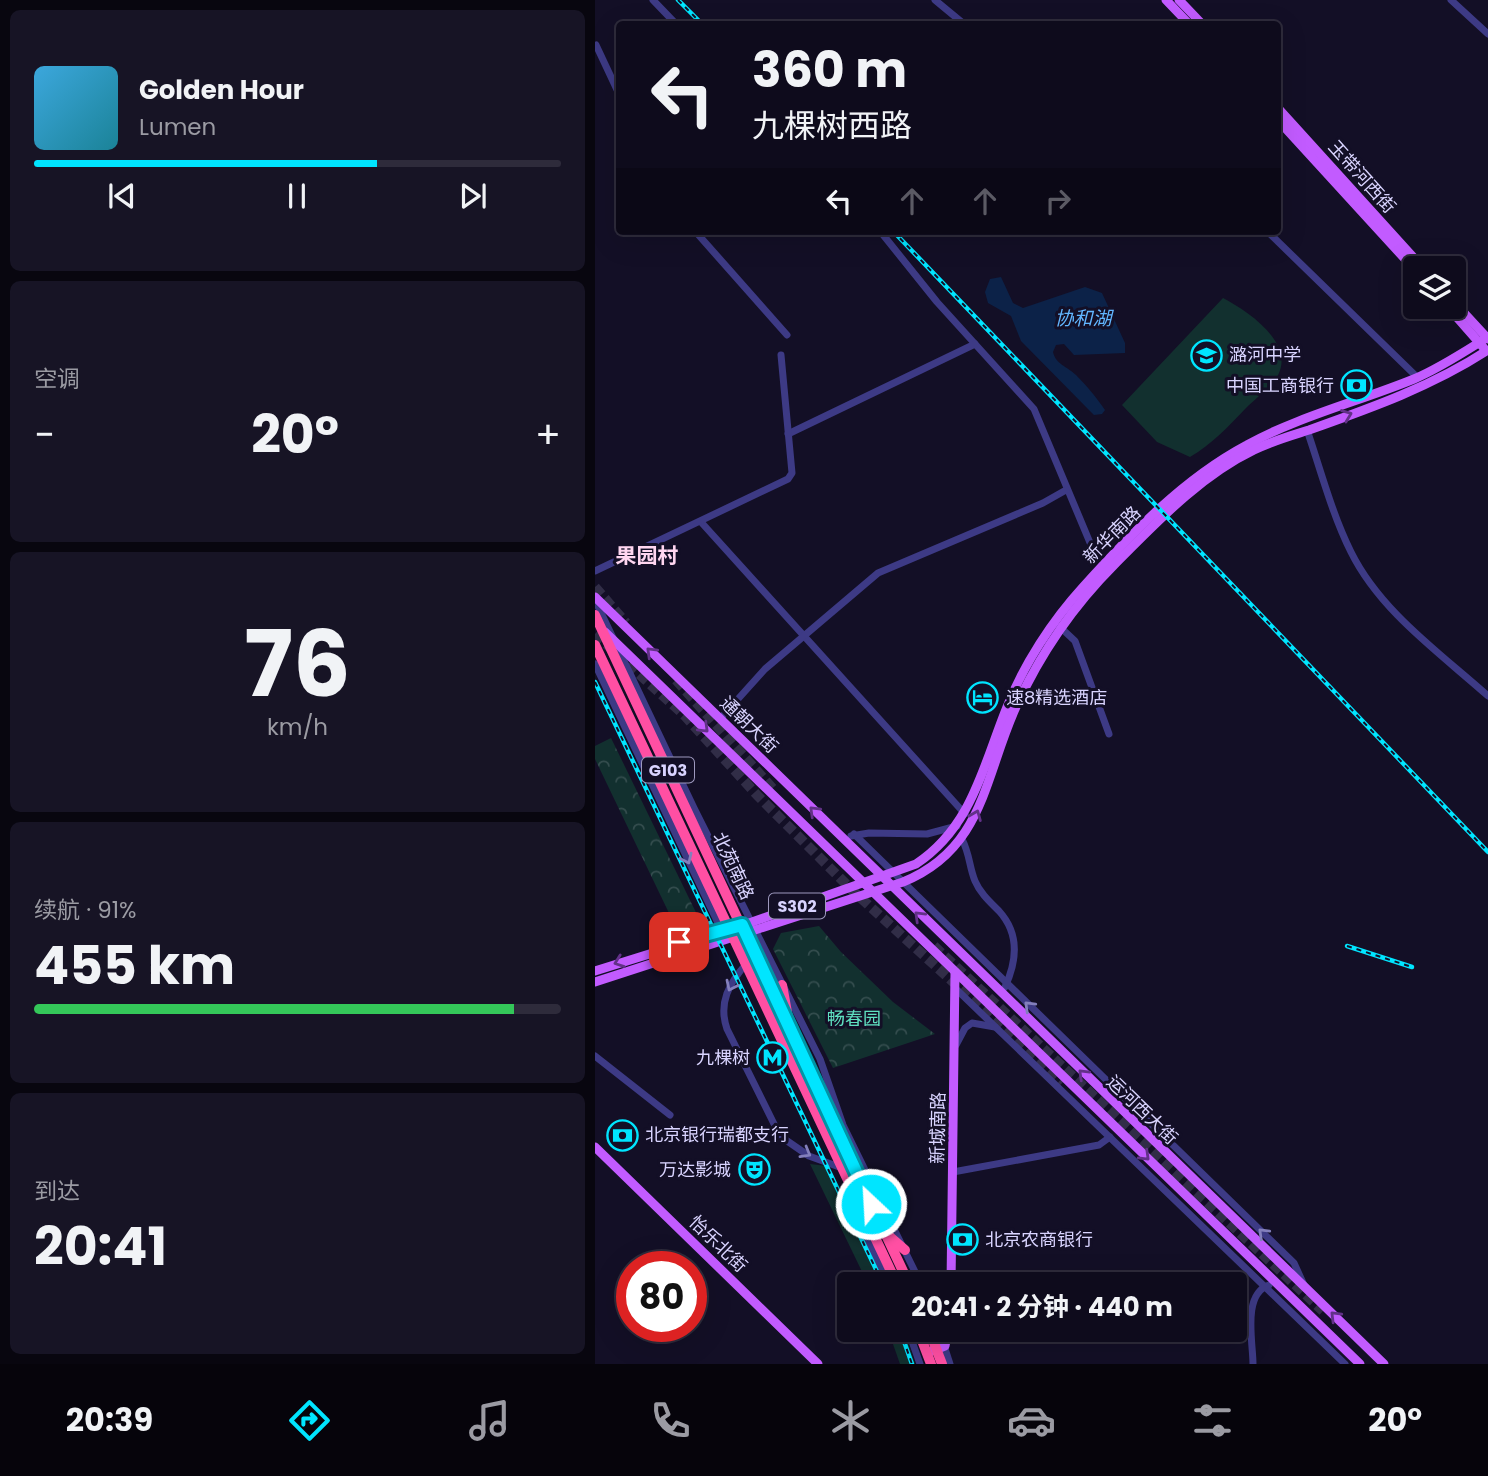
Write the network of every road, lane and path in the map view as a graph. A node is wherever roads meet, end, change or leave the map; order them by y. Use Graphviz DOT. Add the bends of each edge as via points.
graph roads {
  1 [pos="653,0"];
  2 [pos="935,0"];
  3 [pos="1165,0"];
  4 [pos="1179,0"];
  5 [pos="1451,0"];
  6 [pos="674,21"];
  7 [pos="960,21"];
  8 [pos="1186,21"];
  9 [pos="1199,21"];
  10 [pos="1488,34"];
  11 [pos="596,46"];
  12 [pos="616,88"];
  13 [pos="1281,111"];
  14 [pos="1281,124"];
  15 [pos="699,235"];
  16 [pos="883,235"];
  17 [pos="1271,235"];
  18 [pos="1412,256"];
  19 [pos="1403,257"];
  20 [pos="1466,316"];
  21 [pos="1462,319"];
  22 [pos="787,335"];
  23 [pos="1486,339"];
  24 [pos="975,344"];
  25 [pos="1487,352"];
  26 [pos="781,355"];
  27 [pos="1417,377"];
  28 [pos="1307,430"];
  29 [pos="788,434"];
  30 [pos="1066,490"];
  31 [pos="701,522"];
  32 [pos="1096,557"];
  33 [pos="595,571"];
  34 [pos="595,598"];
  35 [pos="595,615"];
  36 [pos="599,626"];
  37 [pos="1060,627"];
  38 [pos="805,635"];
  39 [pos="617,644"];
  40 [pos="595,645"];
  41 [pos="595,664"];
  42 [pos="1488,696"];
  43 [pos="720,719"];
  44 [pos="1109,734"];
  45 [pos="667,794"];
  46 [pos="965,814"];
  47 [pos="671,821"];
  48 [pos="958,826"];
  49 [pos="854,834"];
  50 [pos="962,839"];
  51 [pos="844,841"];
  52 [pos="893,872"];
  53 [pos="879,877"];
  54 [pos="862,882"];
  55 [pos="903,882"];
  56 [pos="888,886"];
  57 [pos="871,891"];
  58 [pos="744,929"];
  59 [pos="747,963"];
  60 [pos="595,971"];
  61 [pos="955,972"];
  62 [pos="595,982"];
  63 [pos="1006,984"];
  64 [pos="782,985"];
  65 [pos="955,988"];
  66 [pos="1001,995"];
  67 [pos="996,1027"];
  68 [pos="790,1031"];
  69 [pos="955,1049"];
  70 [pos="595,1056"];
  71 [pos="670,1115"];
  72 [pos="1110,1137"];
  73 [pos="595,1146"];
  74 [pos="595,1154"];
  75 [pos="1190,1163"];
  76 [pos="842,1168"];
  77 [pos="953,1172"];
  78 [pos="851,1188"];
  79 [pos="1215,1200"];
  80 [pos="882,1229"];
  81 [pos="905,1250"];
  82 [pos="882,1272"];
  83 [pos="891,1272"];
  84 [pos="903,1272"];
  85 [pos="915,1272"];
  86 [pos="951,1272"];
  87 [pos="1277,1283"];
  88 [pos="1304,1285"];
  89 [pos="1264,1286"];
  90 [pos="912,1342"];
  91 [pos="930,1342"];
  92 [pos="934,1342"];
  93 [pos="938,1342"];
  94 [pos="941,1342"];
  95 [pos="937,1349"];
  96 [pos="812,1364"];
  97 [pos="818,1364"];
  98 [pos="920,1364"];
  99 [pos="931,1364"];
  100 [pos="942,1364"];
  101 [pos="950,1364"];
  102 [pos="1254,1364"];
  103 [pos="1345,1364"];
  104 [pos="1360,1364"];
  105 [pos="1384,1364"];
  1 -- 6 [label="street"];
  2 -- 7 [label="street"];
  3 -- 8 [label="main road"];
  4 -- 9 [label="main road"];
  5 -- 10 [label="street"];
  11 -- 12 [label="street"];
  13 -- 18 [label="main road, 玉带河西街"];
  14 -- 19 [label="main road, 玉带河西街"];
  15 -- 22 [label="street"];
  16 -- 24 [label="street"];
  17 -- 27 [label="street"];
  20 -- 23 [label="main road"];
  21 -- 23 [label="main road"];
  23 -- 25 [label="main road"];
  23 -- 27 [label="main road, 新华南路"];
  24 -- 29 [label="street"];
  24 -- 30 [label="street" via="1034,409"];
  28 -- 25 [label="main road, 新华南路, one-way" via="1436,380"];
  26 -- 29 [label="street"];
  27 -- 46 [label="main road, 新华南路" via="1248,444 1165,504 1083,587 1048,631 1008,705"];
  28 -- 37 [label="main road, 新华南路" via="1252,450 1197,486 1116,563"];
  28 -- 42 [label="street" via="1339,526 1366,577 1409,625"];
  29 -- 31 [label="street" via="792,473 788,479"];
  30 -- 32 [label="street"];
  30 -- 38 [label="street" via="878,573"];
  31 -- 33 [label="street"];
  31 -- 38 [label="street"];
  34 -- 39 [label="street"];
  43 -- 34 [label="main road, 通朝大街, one-way"];
  35 -- 36 [label="highway, 北苑南路 / G103"];
  36 -- 39 [label="main road, 通朝大街"];
  36 -- 58 [label="highway, 北苑南路 / G103"];
  37 -- 44 [label="street" via="1075,642"];
  50 -- 37 [label="main road, 新华南路, one-way" via="974,820 1016,708"];
  38 -- 43 [label="street" via="765,669"];
  38 -- 46 [label="street"];
  39 -- 54 [label="main road, 通朝大街, one-way"];
  39 -- 58 [label="street"];
  40 -- 45 [label="highway, 北苑南路 / G103"];
  41 -- 47 [label="street"];
  51 -- 43 [label="main road, 通朝大街, one-way"];
  45 -- 47 [label="highway"];
  45 -- 58 [label="highway, 北苑南路 / G103"];
  46 -- 48 [label="main road, 新华南路"];
  47 -- 58 [label="street, one-way" via="718,923"];
  48 -- 49 [label="street" via="927,834"];
  48 -- 52 [label="main road, 新华南路" via="929,855"];
  49 -- 51 [label="street"];
  49 -- 52 [label="street"];
  50 -- 55 [label="main road, 新华南路" via="936,866"];
  50 -- 63 [label="street" via="972,857 975,881 1008,924 1013,938 1014,962"];
  51 -- 53 [label="main road, 通朝大街"];
  52 -- 53 [label="main road, 新华南路"];
  52 -- 55 [label="street"];
  53 -- 54 [label="main road, S302"];
  53 -- 56 [label="main road, 运河西大街"];
  54 -- 57 [label="main road, 通朝大街"];
  54 -- 58 [label="main road, S302"];
  55 -- 56 [label="main road, 新华南路"];
  55 -- 63 [label="street"];
  56 -- 57 [label="main road, S302"];
  66 -- 56 [label="main road, 运河西大街, one-way"];
  57 -- 58 [label="main road, S302"];
  57 -- 61 [label="main road, 运河西大街"];
  58 -- 59 [label="highway, 北苑南路 / G103"];
  58 -- 60 [label="main road, S302, one-way"];
  58 -- 62 [label="main road, S302"];
  58 -- 64 [label="street"];
  58 -- 68 [label="highway, 北苑南路 / G103"];
  59 -- 76 [label="highway, 北苑南路 / G103"];
  59 -- 76 [label="street, one-way" via="724,1002 727,1029 780,1136 809,1156"];
  61 -- 65 [label="main road, 新城南路"];
  61 -- 87 [label="main road, 运河西大街, one-way"];
  63 -- 66 [label="street"];
  75 -- 63 [label="street, one-way"];
  64 -- 68 [label="highway"];
  64 -- 81 [label="street" via="824,1067 843,1125"];
  65 -- 67 [label="street"];
  65 -- 69 [label="main road, 新城南路"];
  79 -- 66 [label="main road, 运河西大街, one-way"];
  67 -- 69 [label="street" via="972,1024 960,1035"];
  67 -- 72 [label="street"];
  68 -- 80 [label="highway, 北苑南路 / G103"];
  69 -- 77 [label="main road, 新城南路"];
  70 -- 71 [label="street"];
  72 -- 77 [label="street" via="1099,1145"];
  72 -- 89 [label="street"];
  73 -- 97 [label="main road, 怡乐北街"];
  74 -- 96 [label="main road, 怡乐北街"];
  75 -- 79 [label="street"];
  88 -- 75 [label="street, one-way" via="1294,1263"];
  76 -- 78 [label="highway, 北苑南路 / G103"];
  77 -- 86 [label="main road, 新城南路"];
  78 -- 82 [label="street" via="860,1224"];
  78 -- 83 [label="highway, 北苑南路 / G103"];
  79 -- 88 [label="main road, 运河西大街"];
  80 -- 81 [label="highway"];
  80 -- 84 [label="highway, 北苑南路 / G103"];
  81 -- 85 [label="street"];
  87 -- 89 [label="street"];
  87 -- 104 [label="main road, 运河西大街"];
  105 -- 88 [label="main road, 运河西大街, one-way"];
  89 -- 102 [label="street" via="1252,1303"];
  89 -- 103 [label="street"];
  90 -- 98 [label="street"];
  91 -- 95 [label="highway"];
  92 -- 95 [label="highway"];
  93 -- 95 [label="street"];
  94 -- 95 [label="main road"];
  95 -- 99 [label="highway"];
  95 -- 100 [label="highway"];
  95 -- 101 [label="street"];
}
